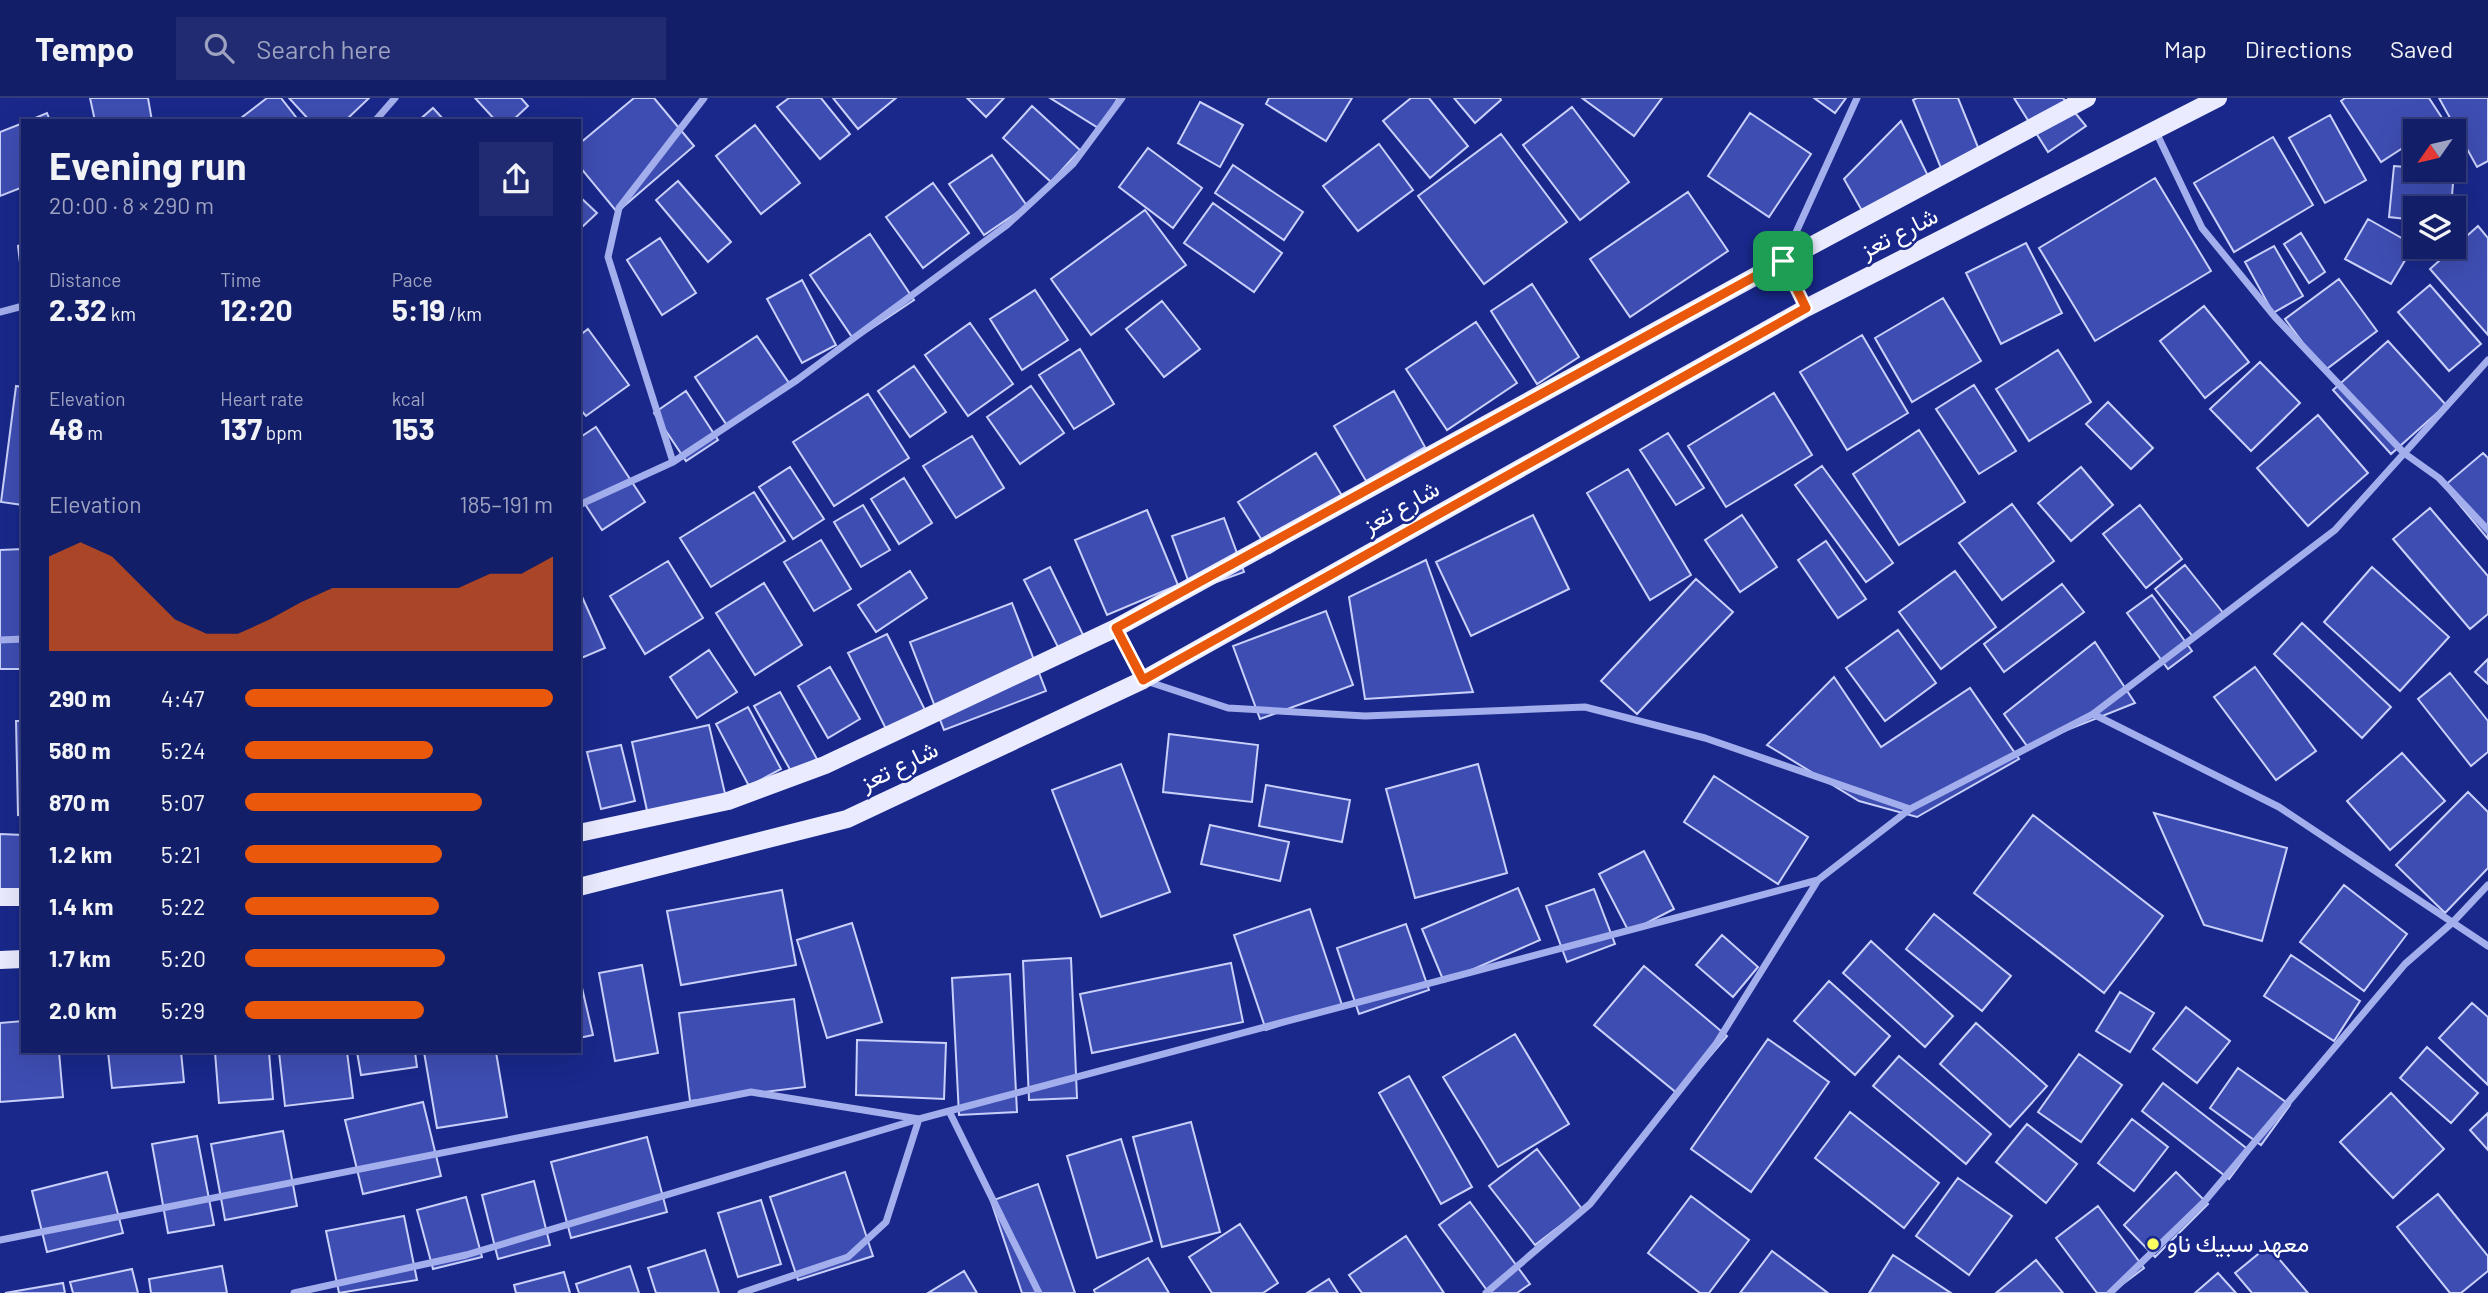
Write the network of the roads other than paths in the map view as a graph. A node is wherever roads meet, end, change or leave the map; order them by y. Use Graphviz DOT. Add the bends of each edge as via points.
graph roads {
  1 [pos="395,98"];
  2 [pos="704,98"];
  3 [pos="1122,98"];
  4 [pos="1857,98"];
  5 [pos="2088,98"];
  6 [pos="2218,98"];
  7 [pos="377,119"];
  8 [pos="2156,132"];
  9 [pos="1783,261"];
  10 [pos="21,307"];
  11 [pos="1806,308"];
  12 [pos="0,312"];
  13 [pos="2488,360"];
  14 [pos="2404,453"];
  15 [pos="673,462"];
  16 [pos="581,504"];
  17 [pos="2488,530"];
  18 [pos="1116,628"];
  19 [pos="21,639"];
  20 [pos="0,640"];
  21 [pos="1143,680"];
  22 [pos="2093,713"];
  23 [pos="1910,809"];
  24 [pos="581,833"];
  25 [pos="1818,880"];
  26 [pos="2488,885"];
  27 [pos="581,886"];
  28 [pos="0,897"];
  29 [pos="21,897"];
  30 [pos="2453,922"];
  31 [pos="2488,946"];
  32 [pos="21,959"];
  33 [pos="0,960"];
  34 [pos="949,1111"];
  35 [pos="919,1119"];
  36 [pos="0,1240"];
  37 [pos="294,1293"];
  38 [pos="741,1293"];
  39 [pos="1039,1293"];
  40 [pos="1486,1293"];
  41 [pos="2110,1293"];
  1 -- 7 [label="street"];
  2 -- 15 [label="street" via="619,208 608,257"];
  3 -- 15 [label="street" via="1073,164 1007,225 797,380"];
  4 -- 9 [label="street"];
  5 -- 9 [label="main road, شارع تعز"];
  6 -- 8 [label="main road, شارع تعز"];
  8 -- 11 [label="main road, شارع تعز"];
  8 -- 14 [label="street" via="2202,228 2275,317"];
  9 -- 11 [label="street"];
  9 -- 18 [label="main road, شارع تعز"];
  10 -- 12 [label="street"];
  11 -- 21 [label="main road, شارع تعز"];
  13 -- 14 [label="street"];
  14 -- 17 [label="street" via="2439,478"];
  14 -- 22 [label="street" via="2334,530"];
  15 -- 16 [label="street"];
  18 -- 21 [label="street"];
  18 -- 24 [label="main road, شارع تعز" via="825,765 728,801"];
  19 -- 20 [label="street"];
  21 -- 23 [label="street" via="1228,708 1365,716 1586,707 1705,738"];
  21 -- 27 [label="main road, شارع تعز" via="846,819"];
  22 -- 23 [label="street"];
  22 -- 30 [label="street" via="2279,807"];
  23 -- 25 [label="street"];
  25 -- 34 [label="street"];
  25 -- 40 [label="street" via="1716,1044 1590,1204"];
  26 -- 30 [label="street"];
  28 -- 29 [label="main road"];
  30 -- 31 [label="street"];
  30 -- 41 [label="street" via="2405,964 2204,1202"];
  32 -- 33 [label="main road"];
  34 -- 35 [label="street"];
  34 -- 39 [label="street"];
  35 -- 36 [label="street" via="751,1092"];
  35 -- 37 [label="street" via="467,1255"];
  35 -- 38 [label="street" via="886,1222 848,1257"];
}
